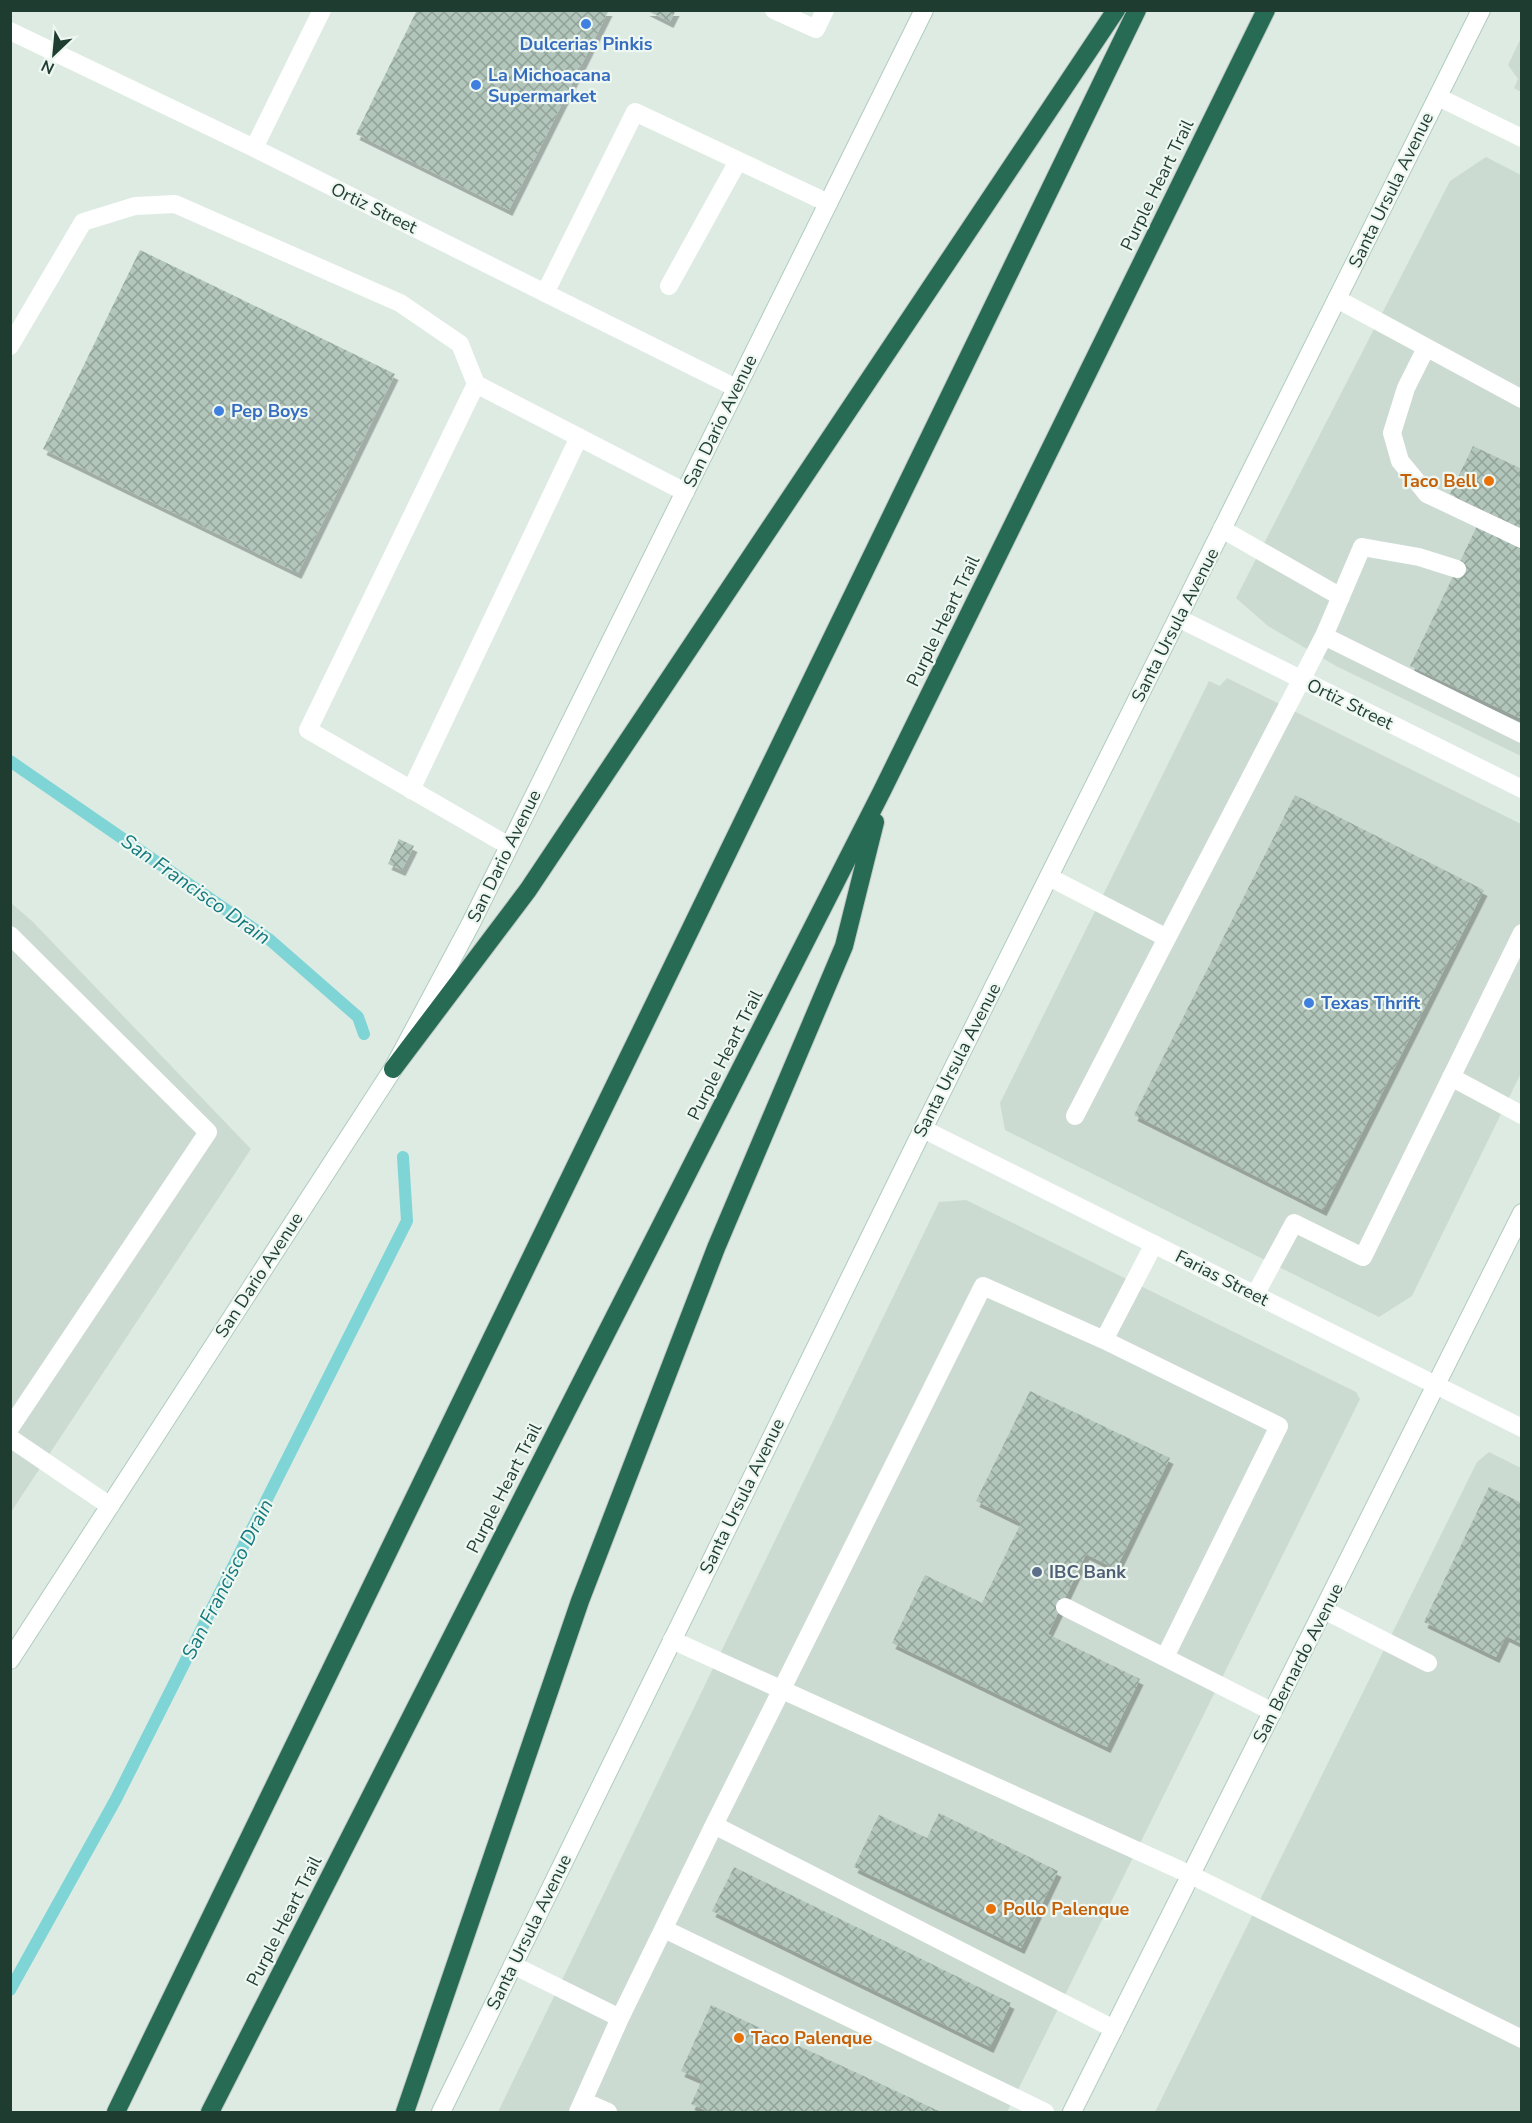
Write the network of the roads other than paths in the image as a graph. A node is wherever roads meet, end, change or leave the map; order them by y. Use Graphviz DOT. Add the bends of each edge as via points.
graph roads {
  1 [pos="322,10"];
  2 [pos="774,10"];
  3 [pos="825,10"];
  4 [pos="924,10"];
  5 [pos="1116,10"];
  6 [pos="1137,10"];
  7 [pos="1266,10"];
  8 [pos="1481,10"];
  9 [pos="10,31"];
  10 [pos="1438,97"];
  11 [pos="1521,138"];
  12 [pos="254,148"];
  13 [pos="738,161"];
  14 [pos="828,203"];
  15 [pos="669,286"];
  16 [pos="545,293"];
  17 [pos="1337,299"];
  18 [pos="10,346"];
  19 [pos="1426,348"];
  20 [pos="476,384"];
  21 [pos="736,388"];
  22 [pos="1521,399"];
  23 [pos="579,437"];
  24 [pos="685,492"];
  25 [pos="1222,529"];
  26 [pos="1521,539"];
  27 [pos="1457,569"];
  28 [pos="1341,597"];
  29 [pos="1178,618"];
  30 [pos="1324,636"];
  31 [pos="1301,680"];
  32 [pos="1521,734"];
  33 [pos="1521,789"];
  34 [pos="411,790"];
  35 [pos="882,791"];
  36 [pos="509,846"];
  37 [pos="1049,877"];
  38 [pos="1521,933"];
  39 [pos="10,935"];
  40 [pos="1167,938"];
  41 [pos="393,1069"];
  42 [pos="1451,1077"];
  43 [pos="1521,1115"];
  44 [pos="1075,1116"];
  45 [pos="923,1128"];
  46 [pos="1521,1213"];
  47 [pos="1154,1244"];
  48 [pos="1256,1295"];
  49 [pos="1104,1340"];
  50 [pos="1437,1386"];
  51 [pos="10,1428"];
  52 [pos="1521,1428"];
  53 [pos="10,1438"];
  54 [pos="110,1506"];
  55 [pos="1065,1607"];
  56 [pos="1324,1610"];
  57 [pos="672,1640"];
  58 [pos="1165,1657"];
  59 [pos="10,1660"];
  60 [pos="1428,1663"];
  61 [pos="783,1689"];
  62 [pos="1273,1712"];
  63 [pos="714,1825"];
  64 [pos="1191,1875"];
  65 [pos="664,1929"];
  66 [pos="513,1965"];
  67 [pos="620,2018"];
  68 [pos="1114,2029"];
  69 [pos="1521,2039"];
  70 [pos="581,2107"];
  71 [pos="116,2112"];
  72 [pos="210,2112"];
  73 [pos="405,2112"];
  74 [pos="441,2112"];
  75 [pos="608,2112"];
  76 [pos="1045,2112"];
  77 [pos="1072,2112"];
  1 -- 12 [label="main road"];
  2 -- 3 [label="main road" via="816,29"];
  4 -- 14 [label="main road, San Dario Avenue"];
  5 -- 41 [label="highway" via="528,890"];
  6 -- 71 [label="highway"];
  7 -- 35 [label="highway, Purple Heart Trail"];
  8 -- 10 [label="main road, Santa Ursula Avenue"];
  9 -- 12 [label="main road, Ortiz Street"];
  10 -- 11 [label="main road"];
  10 -- 17 [label="main road, Santa Ursula Avenue"];
  12 -- 16 [label="main road, Ortiz Street"];
  13 -- 14 [label="main road"];
  13 -- 15 [label="main road"];
  13 -- 16 [label="main road" via="635,112"];
  14 -- 21 [label="main road, San Dario Avenue"];
  16 -- 21 [label="main road, Ortiz Street"];
  17 -- 19 [label="main road"];
  17 -- 25 [label="main road, Santa Ursula Avenue"];
  18 -- 20 [label="main road" via="83,222 135,206 175,204 400,303 460,344"];
  19 -- 22 [label="main road"];
  19 -- 26 [label="main road" via="1406,388 1392,433 1400,461 1426,494"];
  20 -- 23 [label="main road"];
  20 -- 34 [label="main road" via="308,730"];
  21 -- 24 [label="main road, San Dario Avenue"];
  23 -- 24 [label="main road"];
  23 -- 34 [label="main road"];
  24 -- 36 [label="main road, San Dario Avenue"];
  25 -- 28 [label="main road"];
  25 -- 29 [label="main road, Santa Ursula Avenue"];
  27 -- 28 [label="main road" via="1419,557 1362,547"];
  28 -- 30 [label="main road"];
  29 -- 31 [label="main road, Ortiz Street"];
  29 -- 37 [label="main road, Santa Ursula Avenue"];
  30 -- 31 [label="main road"];
  30 -- 32 [label="main road"];
  31 -- 33 [label="main road, Ortiz Street"];
  31 -- 40 [label="main road"];
  34 -- 36 [label="main road"];
  35 -- 72 [label="highway, Purple Heart Trail"];
  35 -- 73 [label="highway" via="844,946 716,1248 580,1601"];
  36 -- 41 [label="main road, San Dario Avenue"];
  37 -- 40 [label="main road"];
  37 -- 45 [label="main road, Santa Ursula Avenue"];
  38 -- 42 [label="main road"];
  39 -- 51 [label="main road" via="208,1132"];
  40 -- 44 [label="main road"];
  41 -- 54 [label="main road, San Dario Avenue"];
  42 -- 43 [label="main road"];
  42 -- 48 [label="main road" via="1363,1257 1294,1223"];
  45 -- 47 [label="main road, Farias Street"];
  45 -- 57 [label="main road, Santa Ursula Avenue"];
  46 -- 50 [label="main road, San Bernardo Avenue"];
  47 -- 48 [label="main road, Farias Street"];
  47 -- 49 [label="main road"];
  48 -- 50 [label="main road, Farias Street"];
  49 -- 58 [label="main road" via="1279,1426"];
  49 -- 61 [label="main road" via="983,1286"];
  50 -- 52 [label="main road, Farias Street"];
  50 -- 56 [label="main road, San Bernardo Avenue"];
  53 -- 54 [label="main road"];
  54 -- 59 [label="main road, San Dario Avenue"];
  55 -- 58 [label="main road"];
  56 -- 60 [label="main road"];
  56 -- 62 [label="main road, San Bernardo Avenue"];
  57 -- 61 [label="main road"];
  57 -- 66 [label="main road, Santa Ursula Avenue"];
  58 -- 62 [label="main road"];
  61 -- 63 [label="main road"];
  61 -- 64 [label="main road"];
  62 -- 64 [label="main road, San Bernardo Avenue"];
  63 -- 65 [label="main road"];
  63 -- 68 [label="main road"];
  64 -- 68 [label="main road, San Bernardo Avenue"];
  64 -- 69 [label="main road"];
  65 -- 67 [label="main road"];
  65 -- 76 [label="main road"];
  66 -- 67 [label="main road"];
  66 -- 74 [label="main road, Santa Ursula Avenue"];
  67 -- 70 [label="main road"];
  68 -- 77 [label="main road, San Bernardo Avenue"];
  70 -- 75 [label="main road"];
}
